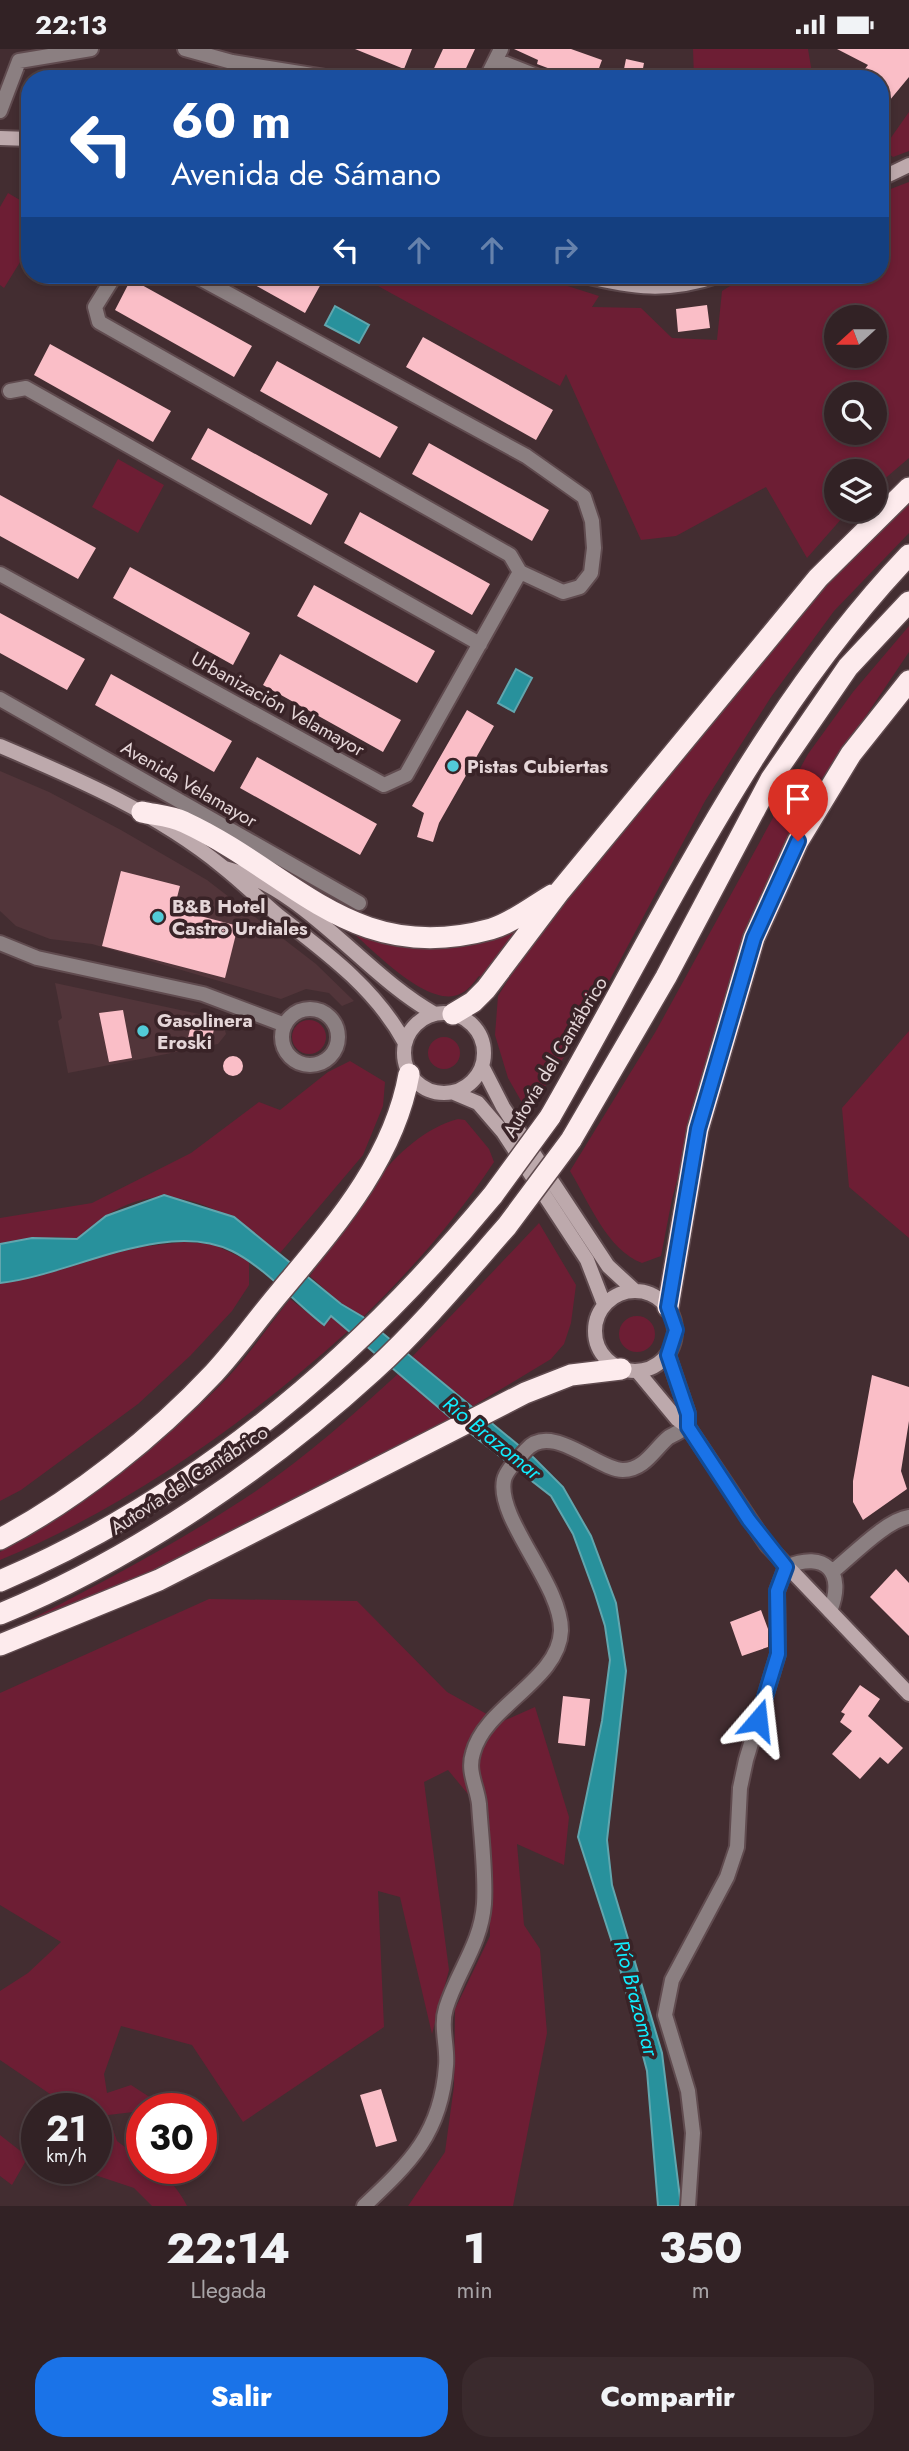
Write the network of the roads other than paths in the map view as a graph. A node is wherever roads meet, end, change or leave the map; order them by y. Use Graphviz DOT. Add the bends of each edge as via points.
graph roads {
  1 [pos="91,49"];
  2 [pos="185,49"];
  3 [pos="498,54"];
  4 [pos="281,70"];
  5 [pos="490,70"];
  6 [pos="527,70"];
  7 [pos="0,111"];
  8 [pos="0,138"];
  9 [pos="21,141"];
  10 [pos="909,165"];
  11 [pos="889,175"];
  12 [pos="110,284"];
  13 [pos="211,284"];
  14 [pos="621,284"];
  15 [pos="686,284"];
  16 [pos="10,391"];
  17 [pos="909,488"];
  18 [pos="909,555"];
  19 [pos="520,572"];
  20 [pos="0,574"];
  21 [pos="909,603"];
  22 [pos="480,644"];
  23 [pos="909,681"];
  24 [pos="0,699"];
  25 [pos="0,746"];
  26 [pos="142,812"];
  27 [pos="224,867"];
  28 [pos="560,891"];
  29 [pos="359,903"];
  30 [pos="0,943"];
  31 [pos="444,1014"];
  32 [pos="285,1025"];
  33 [pos="405,1043"];
  34 [pos="482,1066"];
  35 [pos="409,1074"];
  36 [pos="453,1092"];
  37 [pos="634,1290"];
  38 [pos="604,1304"];
  39 [pos="668,1307"];
  40 [pos="668,1355"];
  41 [pos="629,1371"];
  42 [pos="688,1427"];
  43 [pos="909,1517"];
  44 [pos="0,1539"];
  45 [pos="786,1567"];
  46 [pos="832,1572"];
  47 [pos="0,1581"];
  48 [pos="830,1611"];
  49 [pos="0,1614"];
  50 [pos="0,1645"];
  51 [pos="909,1694"];
  52 [pos="364,2206"];
  53 [pos="688,2206"];
  1 -- 7 [label="street" via="19,61"];
  2 -- 4 [label="street"];
  3 -- 5 [label="street"];
  3 -- 6 [label="street"];
  8 -- 9 [label="street"];
  10 -- 11 [label="street"];
  12 -- 19 [label="street" via="95,307 99,322 510,555"];
  13 -- 19 [label="street" via="526,456 576,490 592,521 592,573 580,587 562,592"];
  14 -- 15 [label="street" via="643,289"];
  16 -- 22 [label="street" via="26,388"];
  17 -- 28 [label="highway" via="818,578"];
  18 -- 47 [label="highway, Autovía del Cantábrico, bridge" via="816,662 774,724 711,826 550,1117 454,1243 349,1352 192,1475 69,1548"];
  19 -- 22 [label="street, Urbanización Velamayor"];
  20 -- 22 [label="street, Urbanización Velamayor" via="384,785 406,775"];
  21 -- 49 [label="highway, Autovía del Cantábrico, bridge" via="848,667 771,779 666,978 571,1140 507,1226 375,1369 273,1455 150,1536"];
  23 -- 39 [label="highway" via="851,754 805,830 754,938 698,1129"];
  24 -- 29 [label="street, Avenida Velamayor"];
  25 -- 26 [label="street"];
  26 -- 27 [label="street"];
  26 -- 28 [label="highway" via="182,821 325,909 390,935 435,938 493,928"];
  27 -- 31 [label="street" via="252,874 322,925 412,1001"];
  27 -- 33 [label="street" via="360,983 393,1021"];
  28 -- 31 [label="highway" via="486,989 473,1002"];
  30 -- 32 [label="street" via="37,958 203,994"];
  31 -- 33 [label="street" via="415,1024"];
  31 -- 34 [label="street" via="472,1024 484,1055"];
  33 -- 35 [label="street"];
  34 -- 36 [label="street" via="470,1083"];
  34 -- 37 [label="street" via="503,1107 608,1266"];
  35 -- 36 [label="street" via="428,1090"];
  35 -- 44 [label="highway" via="403,1107 360,1190 213,1373 129,1452"];
  36 -- 38 [label="street" via="478,1103 503,1132 587,1260"];
  37 -- 38 [label="street"];
  37 -- 39 [label="street" via="658,1297"];
  38 -- 41 [label="street" via="595,1336 603,1356"];
  39 -- 40 [label="street" via="676,1330"];
  40 -- 41 [label="street" via="660,1364"];
  40 -- 42 [label="street"];
  41 -- 42 [label="street"];
  41 -- 50 [label="highway" via="570,1375 159,1580"];
  42 -- 45 [label="street"];
  42 -- 52 [label="street" via="667,1439 653,1456 621,1470 565,1444 546,1442 528,1447 504,1476 510,1510 556,1606 561,1632 545,1667 487,1726 472,1755 484,1904 478,1936 445,2010 444,2094 430,2133"];
  43 -- 46 [label="street" via="881,1532"];
  45 -- 46 [label="street" via="814,1559"];
  45 -- 48 [label="street"];
  45 -- 53 [label="street" via="777,1591 778,1654 740,1788 737,1847 727,1877 672,1980 665,2015 688,2091 693,2133"];
  46 -- 48 [label="street" via="837,1584"];
  48 -- 51 [label="street"];
}
